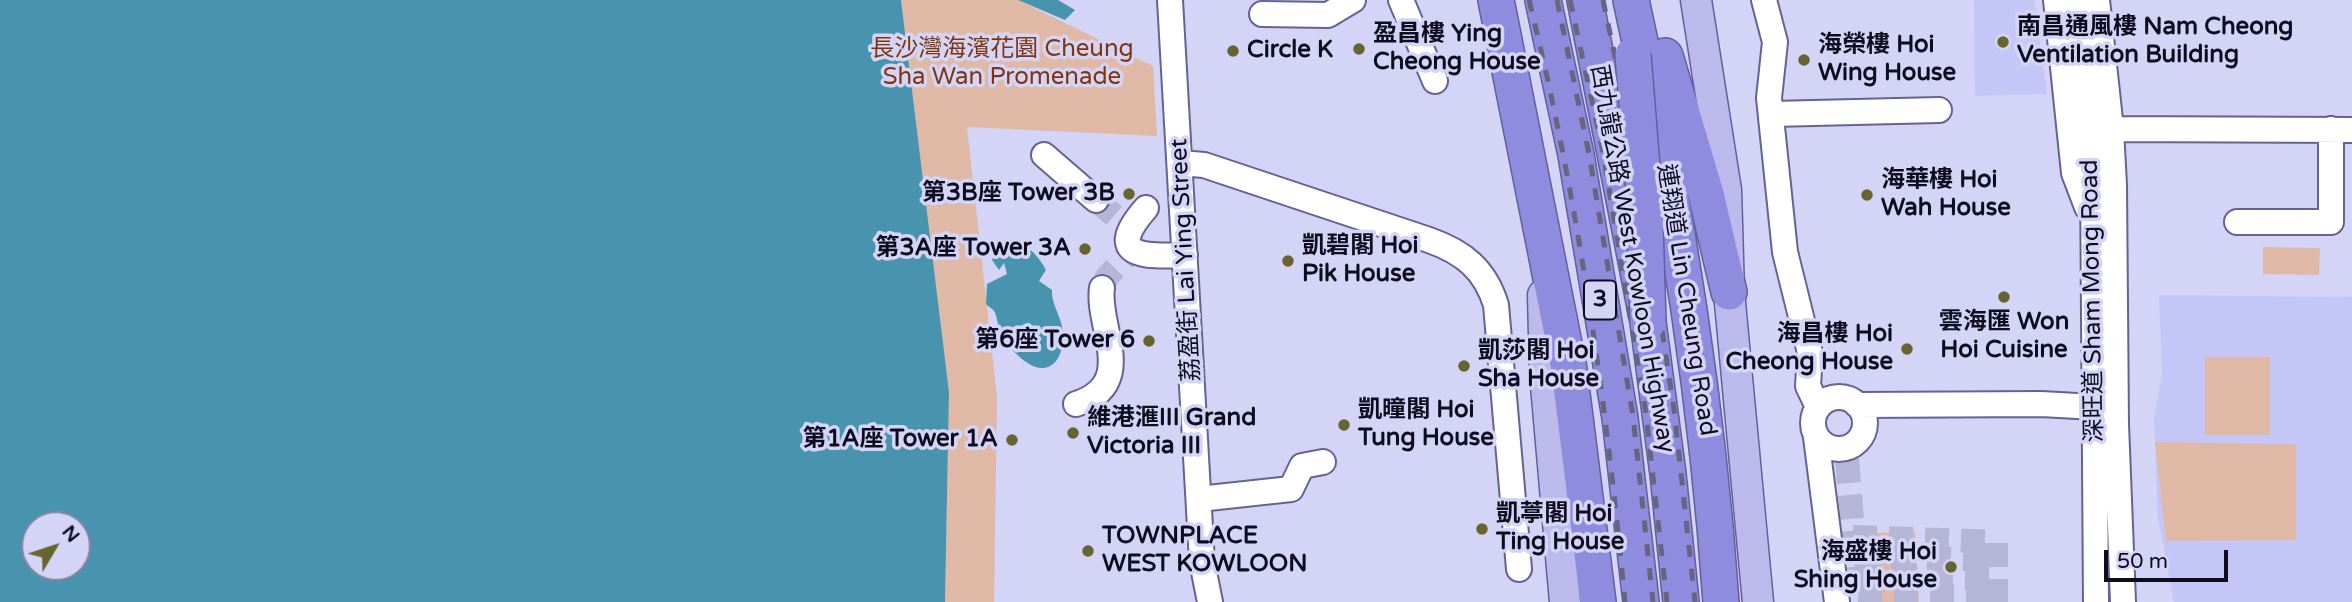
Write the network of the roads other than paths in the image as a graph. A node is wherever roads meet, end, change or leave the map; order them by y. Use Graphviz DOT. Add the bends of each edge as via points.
graph roads {
  1 [pos="1170,0"];
  2 [pos="1353,0"];
  3 [pos="1401,0"];
  4 [pos="1496,0"];
  5 [pos="1543,0"];
  6 [pos="1585,0"];
  7 [pos="1630,0"];
  8 [pos="1646,0"];
  9 [pos="1696,0"];
  10 [pos="1764,0"];
  11 [pos="2056,0"];
  12 [pos="2075,0"];
  13 [pos="2097,0"];
  14 [pos="1262,14"];
  15 [pos="1435,81"];
  16 [pos="1939,110"];
  17 [pos="1772,114"];
  18 [pos="2111,129"];
  19 [pos="2342,129"];
  20 [pos="1044,155"];
  21 [pos="1181,163"];
  22 [pos="1096,200"];
  23 [pos="1146,208"];
  24 [pos="2091,218"];
  25 [pos="1541,222"];
  26 [pos="2237,222"];
  27 [pos="1185,255"];
  28 [pos="1102,288"];
  29 [pos="1729,292"];
  30 [pos="1648,321"];
  31 [pos="1076,404"];
  32 [pos="1818,407"];
  33 [pos="2095,407"];
  34 [pos="1861,413"];
  35 [pos="2116,424"];
  36 [pos="1816,438"];
  37 [pos="1324,462"];
  38 [pos="1199,499"];
  39 [pos="1520,569"];
  40 [pos="1210,602"];
  41 [pos="1565,602"];
  42 [pos="1598,602"];
  43 [pos="1641,602"];
  44 [pos="1681,602"];
  45 [pos="1720,602"];
  46 [pos="1758,602"];
  47 [pos="1837,602"];
  48 [pos="2096,602"];
  49 [pos="2123,602"];
  1 -- 21 [label="street, 荔盈街 Lai Ying Street"];
  2 -- 14 [label="street" via="1328,16"];
  3 -- 15 [label="street"];
  4 -- 25 [label="highway"];
  5 -- 43 [label="highway, 西九龍公路 West Kowloon Highway / 3" via="1576,155 1620,418"];
  6 -- 30 [label="highway, 西九龍公路 West Kowloon Highway / 3, bridge"];
  7 -- 30 [label="highway, bridge"];
  7 -- 45 [label="highway, 連翔道 Lin Cheung Road" via="1675,207 1701,382"];
  8 -- 29 [label="highway" via="1706,194"];
  9 -- 29 [label="main road, 連翔道 Lin Cheung Road" via="1726,190"];
  10 -- 17 [label="street" via="1775,42"];
  11 -- 24 [label="street, 深旺道 Sham Mong Road" via="2074,173"];
  12 -- 24 [label="street, 深旺道 Sham Mong Road" via="2091,132"];
  13 -- 18 [label="street, 深旺道 Sham Mong Road"];
  16 -- 17 [label="street"];
  17 -- 32 [label="street" via="1785,252 1810,353 1808,386"];
  18 -- 19 [label="street"];
  18 -- 35 [label="street, 深旺道 Sham Mong Road"];
  19 -- 26 [label="street" via="2331,222"];
  20 -- 22 [label="street"];
  21 -- 27 [label="street, 荔盈街 Lai Ying Street"];
  21 -- 39 [label="street" via="1205,166 1429,240 1455,250 1477,267 1496,304"];
  23 -- 27 [label="street" via="1128,240 1148,256"];
  24 -- 33 [label="street, 深旺道 Sham Mong Road"];
  25 -- 41 [label="main road" via="1545,374"];
  25 -- 42 [label="highway" via="1577,423"];
  27 -- 38 [label="street, 荔盈街 Lai Ying Street"];
  28 -- 31 [label="street" via="1110,369 1100,390"];
  29 -- 46 [label="main road, 連翔道 Lin Cheung Road"];
  30 -- 44 [label="highway, 西九龍公路 West Kowloon Highway / 3"];
  32 -- 34 [label="street" via="1836,397"];
  32 -- 36 [label="street" via="1812,421"];
  33 -- 34 [label="street" via="1899,405"];
  33 -- 35 [label="street" via="2110,413"];
  33 -- 48 [label="street, 深旺道 Sham Mong Road"];
  34 -- 36 [label="street" via="1860,440 1846,454"];
  35 -- 49 [label="street, 深旺道 Sham Mong Road"];
  36 -- 47 [label="street"];
  37 -- 38 [label="street" via="1302,466 1291,489"];
  38 -- 40 [label="street, 荔盈街 Lai Ying Street" via="1204,582"];
}
